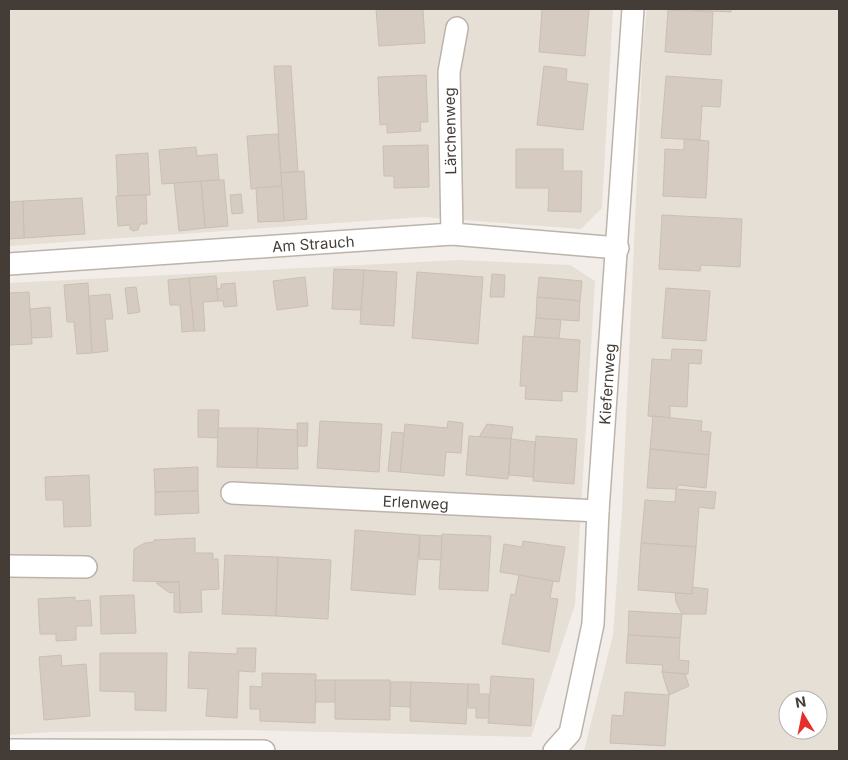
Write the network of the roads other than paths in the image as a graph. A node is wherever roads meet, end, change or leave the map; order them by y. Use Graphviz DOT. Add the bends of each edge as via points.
graph roads {
  1 [pos="633,9"];
  2 [pos="457,28"];
  3 [pos="452,234"];
  4 [pos="618,248"];
  5 [pos="9,264"];
  6 [pos="232,493"];
  7 [pos="598,511"];
  8 [pos="9,566"];
  9 [pos="86,567"];
  10 [pos="9,750"];
  11 [pos="264,751"];
  12 [pos="554,751"];
  1 -- 4 [label="street, Kiefernweg"];
  2 -- 3 [label="street, Lärchenweg" via="449,72"];
  3 -- 4 [label="street, Am Strauch"];
  3 -- 5 [label="street, Am Strauch"];
  4 -- 7 [label="street, Kiefernweg"];
  6 -- 7 [label="street, Erlenweg"];
  7 -- 12 [label="street, Kiefernweg" via="593,624 570,732"];
  8 -- 9 [label="street"];
  10 -- 11 [label="street"];
}
